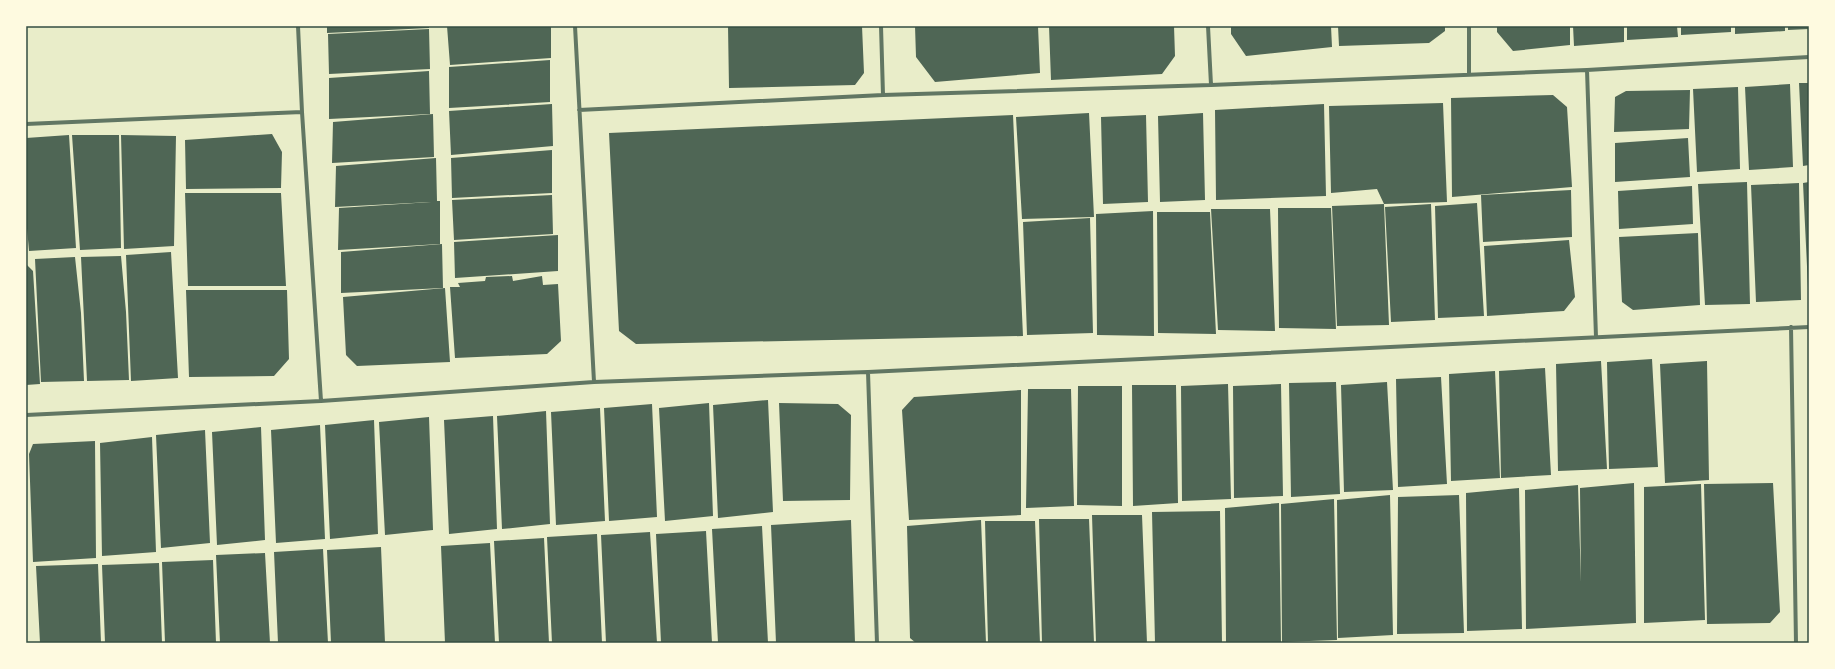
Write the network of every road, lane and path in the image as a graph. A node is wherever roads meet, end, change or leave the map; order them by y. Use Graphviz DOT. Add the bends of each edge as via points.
graph roads {
  1 [pos="298,26"];
  2 [pos="574,26"];
  3 [pos="881,26"];
  4 [pos="1208,26"];
  5 [pos="1469,26"];
  6 [pos="1809,57"];
  7 [pos="1587,70"];
  8 [pos="1469,75"];
  9 [pos="1211,85"];
  10 [pos="883,95"];
  11 [pos="579,110"];
  12 [pos="302,112"];
  13 [pos="26,124"];
  14 [pos="1809,327"];
  15 [pos="1791,328"];
  16 [pos="1596,337"];
  17 [pos="868,372"];
  18 [pos="594,382"];
  19 [pos="321,401"];
  20 [pos="26,415"];
  21 [pos="877,643"];
  22 [pos="1796,643"];
  1 -- 12 [label="street"];
  2 -- 11 [label="street"];
  3 -- 10 [label="street"];
  4 -- 9 [label="street"];
  5 -- 8 [label="street"];
  6 -- 7 [label="street"];
  7 -- 8 [label="street"];
  7 -- 16 [label="street"];
  8 -- 9 [label="street"];
  9 -- 10 [label="street"];
  10 -- 11 [label="street"];
  11 -- 18 [label="street"];
  12 -- 13 [label="street"];
  12 -- 19 [label="street"];
  14 -- 15 [label="street"];
  15 -- 16 [label="street"];
  15 -- 22 [label="street"];
  16 -- 17 [label="street"];
  17 -- 18 [label="street"];
  17 -- 21 [label="street"];
  18 -- 19 [label="street"];
  19 -- 20 [label="street"];
}
